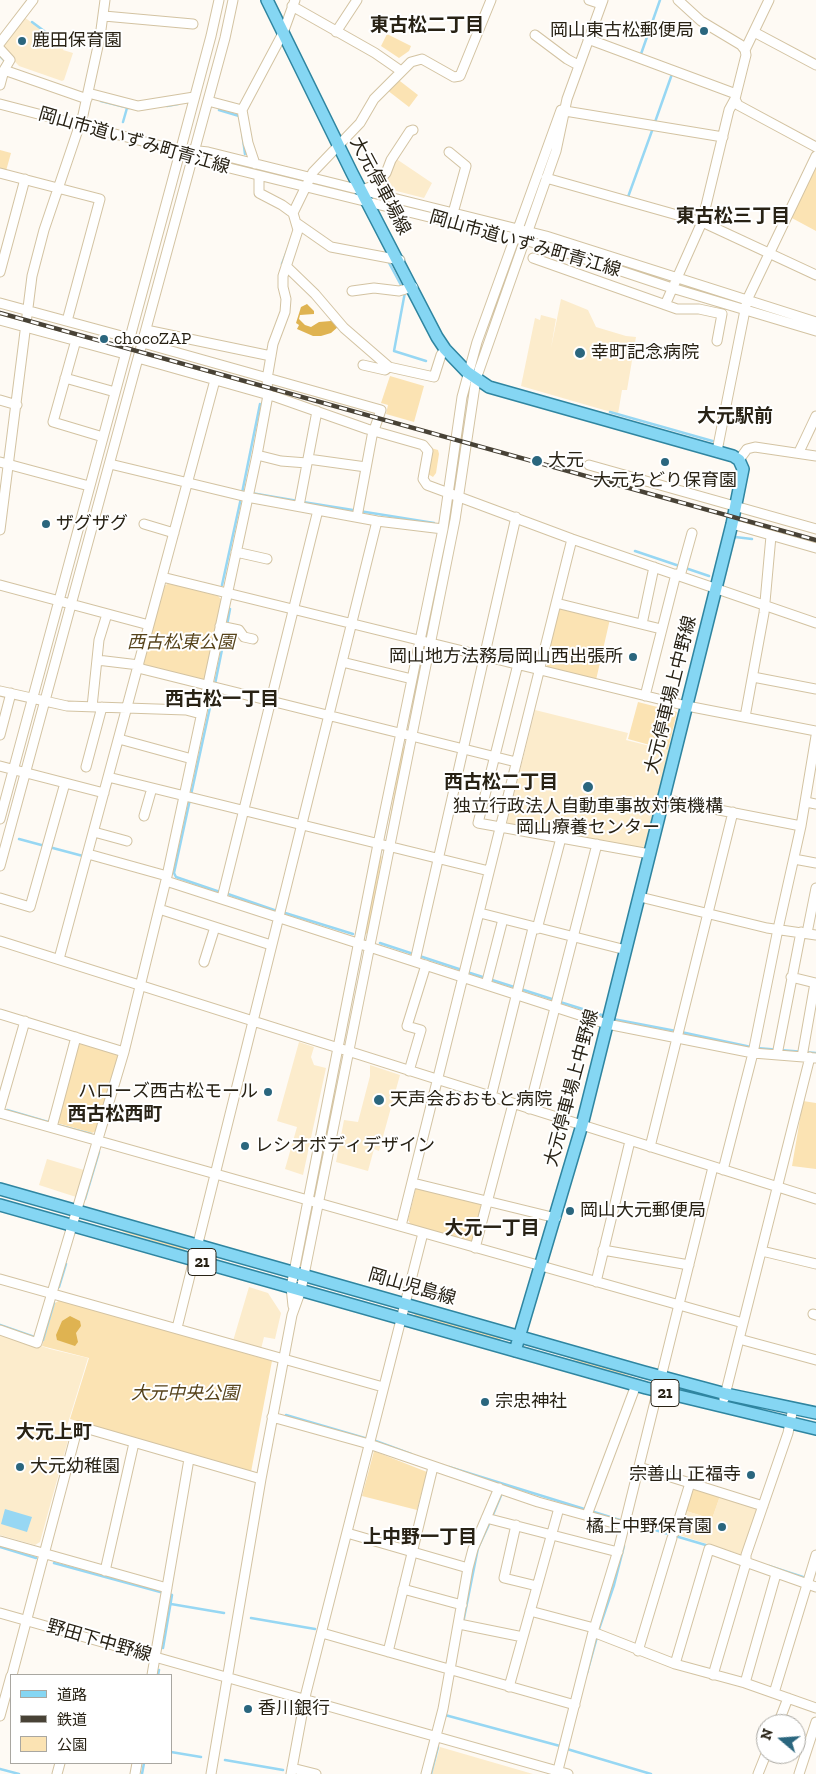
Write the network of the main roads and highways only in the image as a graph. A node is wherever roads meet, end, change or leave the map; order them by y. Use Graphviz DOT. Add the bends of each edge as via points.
graph roads {
  1 [pos="267,0"];
  2 [pos="739,460"];
  3 [pos="0,1189"];
  4 [pos="0,1205"];
  5 [pos="520,1336"];
  6 [pos="515,1350"];
  7 [pos="816,1413"];
  8 [pos="816,1429"];
  1 -- 2 [label="main road, 大元停車場線" via="338,145 400,260 407,289 445,349 472,376 494,388 718,445"];
  2 -- 5 [label="main road, 大元停車場上中野線" via="743,474 732,524 640,897 582,1126"];
  3 -- 5 [label="main road, 岡山児島線 / 21"];
  4 -- 6 [label="main road, 岡山児島線 / 21"];
  5 -- 6 [label="main road, 大元停車場上中野線"];
  5 -- 7 [label="main road, 岡山児島線 / 21" via="726,1394"];
  6 -- 8 [label="main road, 岡山児島線 / 21" via="722,1408"];
}
